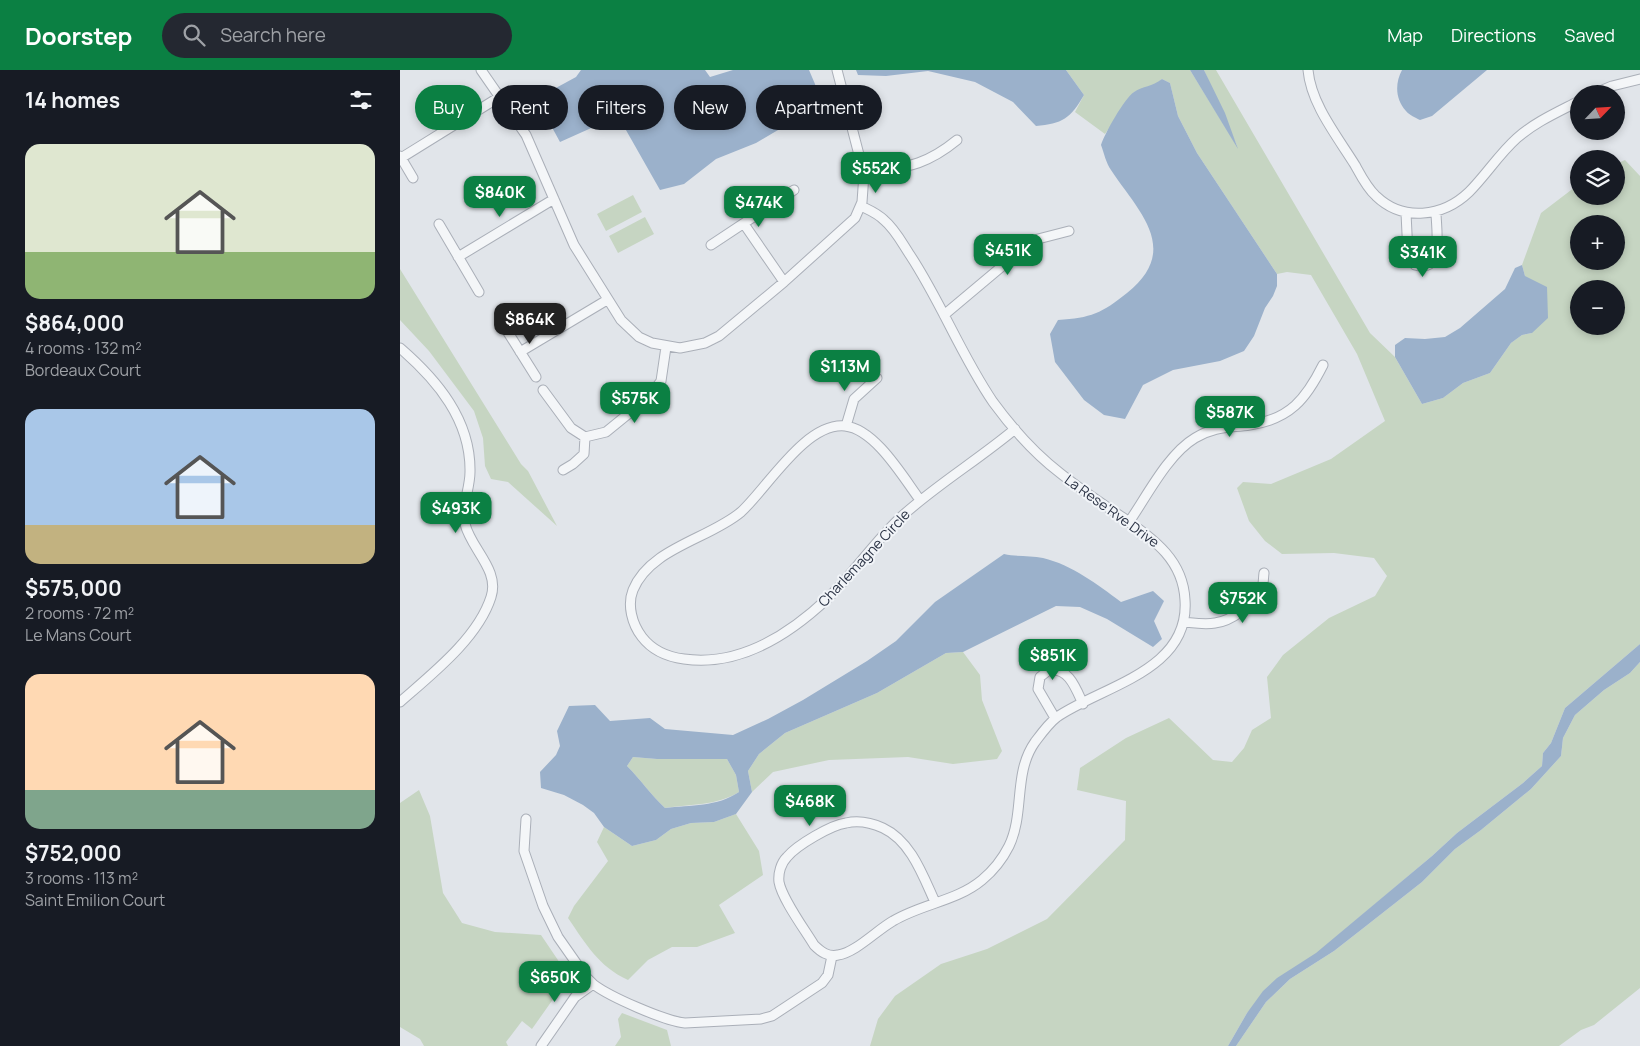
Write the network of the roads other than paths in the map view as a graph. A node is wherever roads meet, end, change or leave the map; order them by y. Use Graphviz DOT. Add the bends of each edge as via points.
graph roads {
  1 [pos="481,70"];
  2 [pos="837,70"];
  3 [pos="1308,70"];
  4 [pos="1640,79"];
  5 [pos="493,85"];
  6 [pos="1616,85"];
  7 [pos="492,101"];
  8 [pos="1570,106"];
  9 [pos="523,130"];
  10 [pos="957,140"];
  11 [pos="401,157"];
  12 [pos="864,174"];
  13 [pos="414,178"];
  14 [pos="794,190"];
  15 [pos="554,200"];
  16 [pos="860,206"];
  17 [pos="1436,212"];
  18 [pos="1406,213"];
  19 [pos="439,224"];
  20 [pos="744,224"];
  21 [pos="1069,230"];
  22 [pos="711,246"];
  23 [pos="458,257"];
  24 [pos="784,282"];
  25 [pos="479,292"];
  26 [pos="607,300"];
  27 [pos="944,315"];
  28 [pos="504,326"];
  29 [pos="666,347"];
  30 [pos="400,348"];
  31 [pos="520,352"];
  32 [pos="1323,365"];
  33 [pos="536,377"];
  34 [pos="877,378"];
  35 [pos="544,390"];
  36 [pos="846,426"];
  37 [pos="1015,430"];
  38 [pos="585,437"];
  39 [pos="563,470"];
  40 [pos="920,500"];
  41 [pos="1129,522"];
  42 [pos="1264,573"];
  43 [pos="1184,622"];
  44 [pos="400,702"];
  45 [pos="1083,704"];
  46 [pos="1056,718"];
  47 [pos="526,819"];
  48 [pos="935,902"];
  49 [pos="832,956"];
  50 [pos="593,984"];
  51 [pos="541,1046"];
  1 -- 5 [label="street"];
  2 -- 12 [label="street"];
  3 -- 18 [label="street" via="1313,93 1367,186 1386,204"];
  4 -- 6 [label="street"];
  7 -- 11 [label="street"];
  8 -- 17 [label="street" via="1529,128 1469,192"];
  9 -- 15 [label="street"];
  10 -- 12 [label="street" via="941,153 918,164"];
  11 -- 13 [label="street"];
  12 -- 16 [label="street"];
  14 -- 20 [label="street"];
  15 -- 23 [label="street"];
  15 -- 26 [label="street" via="574,245"];
  16 -- 24 [label="street" via="846,228"];
  16 -- 27 [label="street, La Rese'Rve Drive" via="892,227"];
  17 -- 18 [label="street"];
  17 -- 18 [label="street" via="1434,262 1420,267 1408,254"];
  19 -- 23 [label="street"];
  20 -- 22 [label="street"];
  20 -- 24 [label="street"];
  21 -- 27 [label="street" via="1038,239 1024,247"];
  23 -- 25 [label="street"];
  24 -- 29 [label="street" via="719,336 693,346"];
  26 -- 29 [label="street" via="630,329 652,343"];
  26 -- 31 [label="street"];
  27 -- 37 [label="street, La Rese'Rve Drive" via="975,374"];
  28 -- 31 [label="street"];
  29 -- 38 [label="street" via="661,381 650,397 606,432"];
  30 -- 44 [label="street" via="446,396 462,426 470,458 465,523 492,576 493,586 484,616 435,672"];
  31 -- 33 [label="street"];
  32 -- 41 [label="street" via="1307,394 1295,407 1265,422 1216,428 1188,443 1170,462"];
  34 -- 36 [label="street" via="854,399"];
  35 -- 38 [label="street" via="571,428"];
  36 -- 40 [label="street, Charlemagne Circle" via="858,429 882,449"];
  36 -- 40 [label="street, Charlemagne Circle" via="822,429 810,437 752,502 734,517 679,546 648,569 633,590 631,602 632,617 643,639 662,653 692,660 731,657 773,640 814,611 898,519"];
  37 -- 40 [label="street, Charlemagne Circle"];
  37 -- 41 [label="street, La Rese'Rve Drive" via="1061,474"];
  38 -- 39 [label="street" via="584,454"];
  41 -- 43 [label="street, La Rese'Rve Drive" via="1158,543 1174,562 1184,589"];
  42 -- 43 [label="street" via="1260,593 1234,616 1215,624"];
  43 -- 45 [label="street, La Rese'Rve Drive" via="1173,646 1163,657"];
  45 -- 46 [label="street, La Rese'Rve Drive"];
  45 -- 46 [label="street" via="1066,674 1061,670 1050,670 1040,677 1038,689"];
  46 -- 48 [label="street, La Rese'Rve Drive" via="1035,742 1027,758 1020,781 1015,829 1003,858 967,890"];
  47 -- 50 [label="street" via="524,851 542,906 558,937"];
  48 -- 49 [label="street, La Rese'Rve Drive" via="893,920 846,953"];
  48 -- 49 [label="street" via="911,854 896,836 884,828 860,822 833,827 793,851 786,857 779,873 782,890 814,945"];
  49 -- 50 [label="street" via="828,975 822,983 772,1016 761,1019 675,1022"];
  50 -- 51 [label="street" via="575,997"];
}
